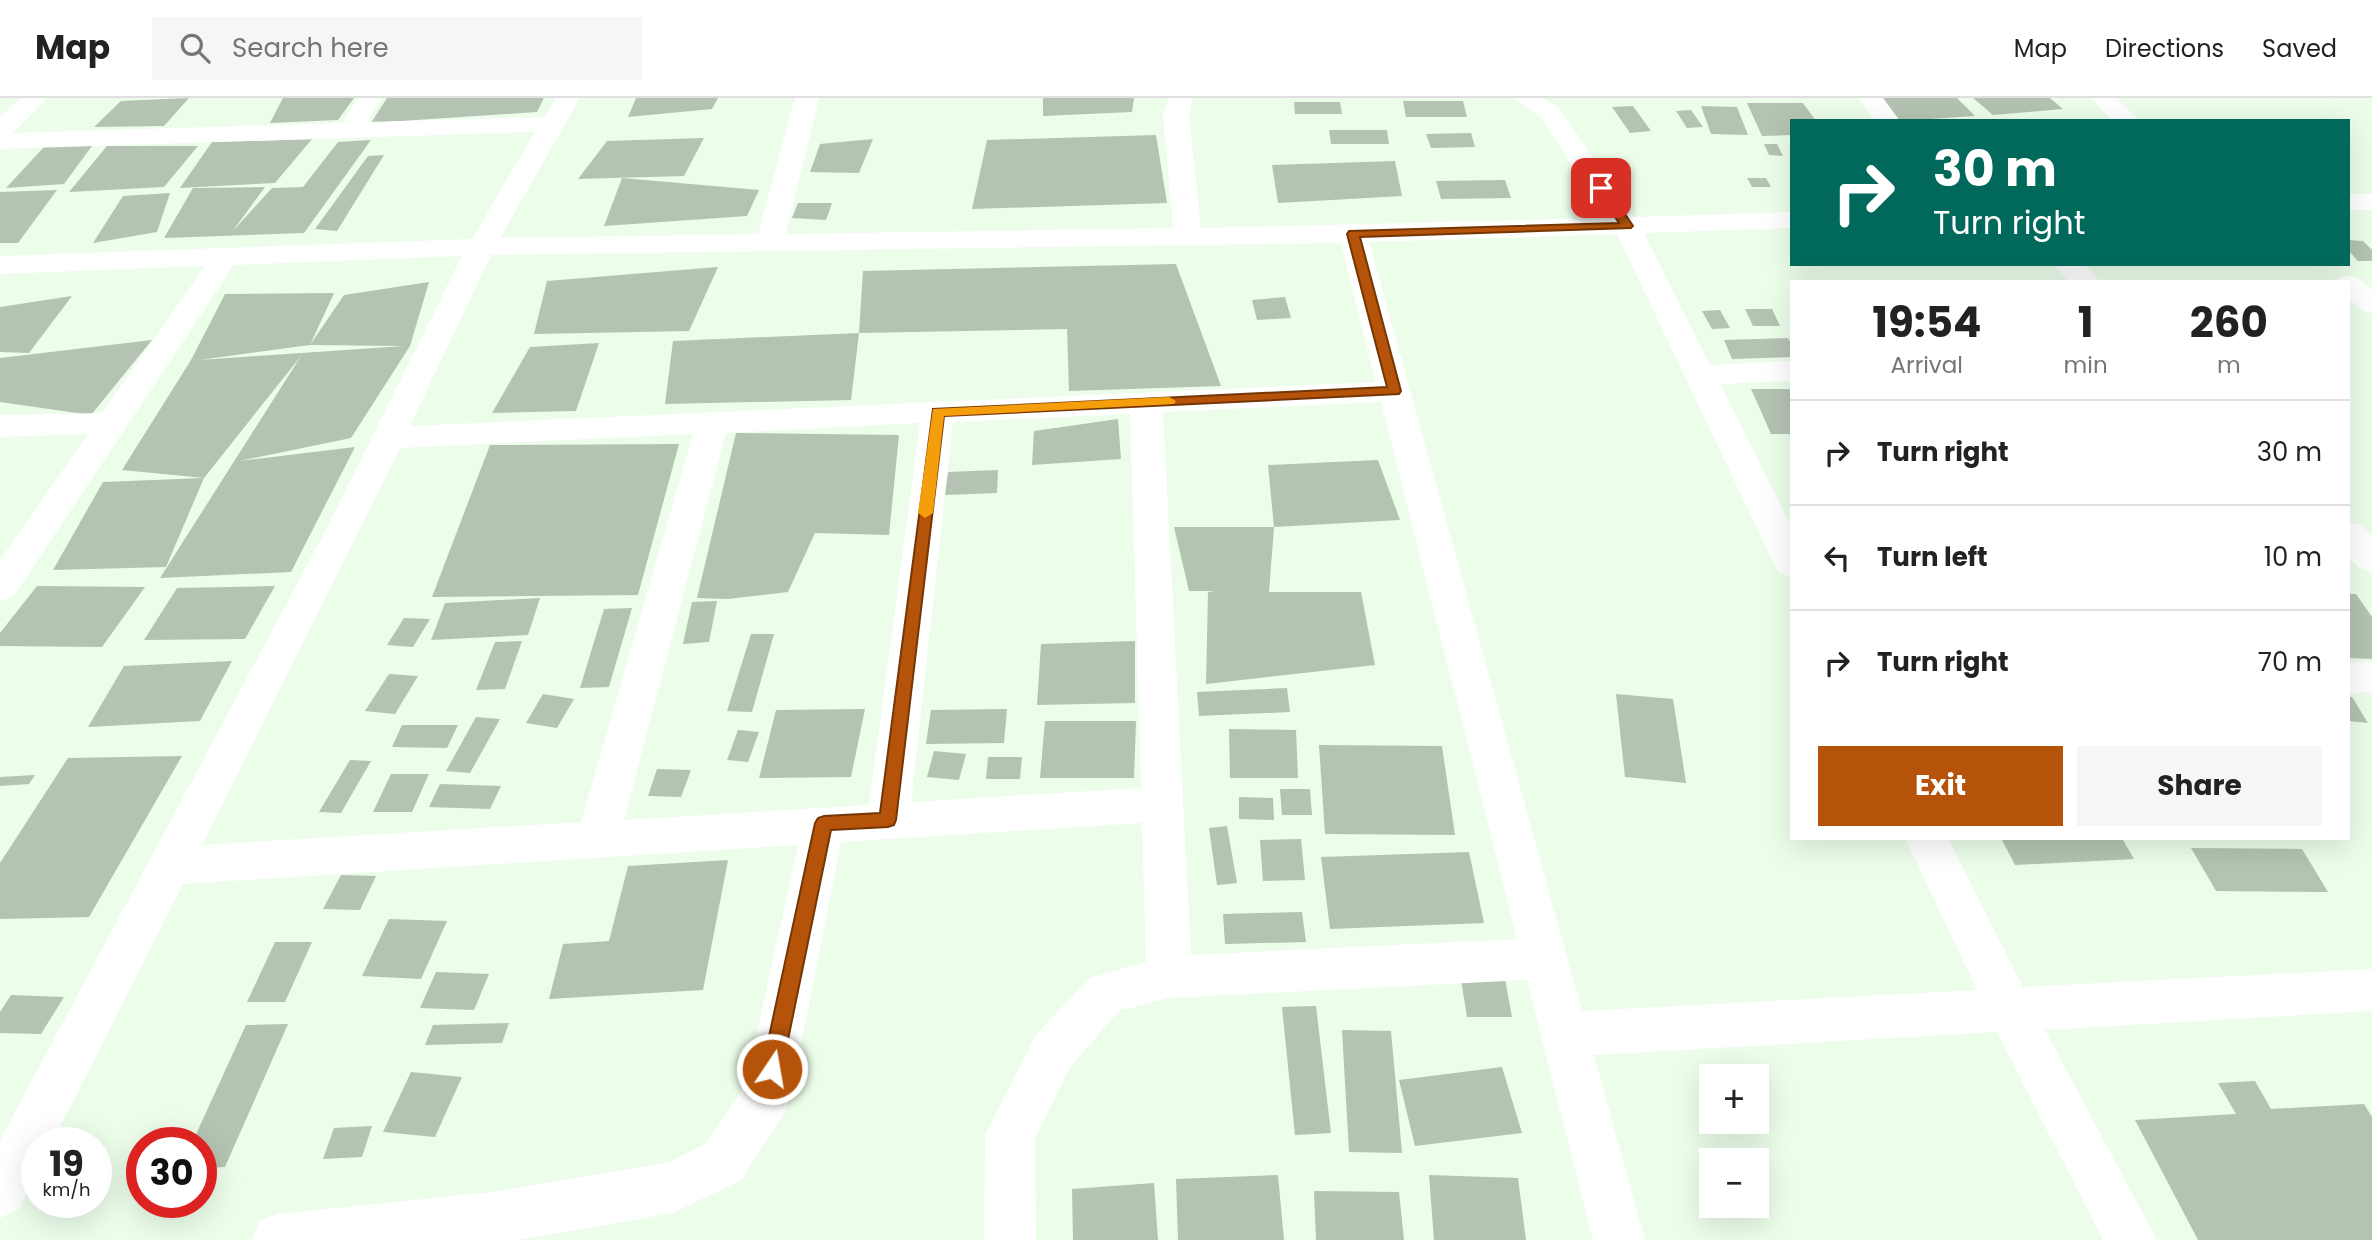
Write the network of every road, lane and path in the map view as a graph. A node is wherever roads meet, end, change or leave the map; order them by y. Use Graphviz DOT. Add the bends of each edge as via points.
graph roads {
  1 [pos="35,98"];
  2 [pos="370,98"];
  3 [pos="807,98"];
  4 [pos="1181,98"];
  5 [pos="1526,98"];
  6 [pos="1870,98"];
  7 [pos="2103,98"];
  8 [pos="560,111"];
  9 [pos="1886,119"];
  10 [pos="2125,119"];
  11 [pos="0,131"];
  12 [pos="348,131"];
  13 [pos="0,141"];
  14 [pos="2350,202"];
  15 [pos="2372,202"];
  16 [pos="1790,220"];
  17 [pos="1627,226"];
  18 [pos="1353,234"];
  19 [pos="1188,237"];
  20 [pos="770,244"];
  21 [pos="481,247"];
  22 [pos="225,257"];
  23 [pos="0,265"];
  24 [pos="2069,266"];
  25 [pos="2328,266"];
  26 [pos="2084,280"];
  27 [pos="2344,280"];
  28 [pos="2350,286"];
  29 [pos="2372,304"];
  30 [pos="1790,371"];
  31 [pos="1700,375"];
  32 [pos="1394,391"];
  33 [pos="1146,402"];
  34 [pos="938,412"];
  35 [pos="713,422"];
  36 [pos="112,423"];
  37 [pos="0,426"];
  38 [pos="388,438"];
  39 [pos="1780,516"];
  40 [pos="2350,517"];
  41 [pos="2372,529"];
  42 [pos="2350,536"];
  43 [pos="1790,556"];
  44 [pos="2372,559"];
  45 [pos="0,589"];
  46 [pos="2372,677"];
  47 [pos="2350,678"];
  48 [pos="1162,804"];
  49 [pos="888,820"];
  50 [pos="824,823"];
  51 [pos="598,838"];
  52 [pos="1927,840"];
  53 [pos="169,866"];
  54 [pos="1544,958"];
  55 [pos="1169,977"];
  56 [pos="2372,990"];
  57 [pos="2010,1010"];
  58 [pos="1564,1034"];
  59 [pos="18,1121"];
  60 [pos="0,1192"];
  61 [pos="498,1229"];
  62 [pos="278,1240"];
  63 [pos="1010,1240"];
  64 [pos="1619,1240"];
  65 [pos="2131,1240"];
  1 -- 11 [label="street"];
  2 -- 12 [label="street"];
  3 -- 20 [label="street"];
  4 -- 19 [label="street" via="1176,116"];
  5 -- 17 [label="street" via="1550,113"];
  6 -- 9 [label="street"];
  7 -- 10 [label="street"];
  8 -- 12 [label="street"];
  8 -- 21 [label="street"];
  12 -- 13 [label="street"];
  14 -- 15 [label="street"];
  16 -- 17 [label="street"];
  17 -- 18 [label="street"];
  17 -- 31 [label="street"];
  18 -- 19 [label="street"];
  18 -- 32 [label="street"];
  19 -- 20 [label="street"];
  20 -- 21 [label="street"];
  21 -- 22 [label="street"];
  21 -- 38 [label="street"];
  22 -- 23 [label="street"];
  22 -- 36 [label="street"];
  24 -- 26 [label="street"];
  25 -- 27 [label="street"];
  28 -- 29 [label="street"];
  30 -- 31 [label="street"];
  31 -- 39 [label="street"];
  32 -- 33 [label="street"];
  32 -- 54 [label="street"];
  33 -- 34 [label="street"];
  33 -- 48 [label="street"];
  34 -- 35 [label="street"];
  34 -- 49 [label="street"];
  35 -- 38 [label="street"];
  35 -- 51 [label="street"];
  36 -- 37 [label="street"];
  36 -- 45 [label="street"];
  38 -- 53 [label="street"];
  39 -- 43 [label="street"];
  40 -- 41 [label="street"];
  42 -- 44 [label="street"];
  46 -- 47 [label="street"];
  48 -- 49 [label="street"];
  48 -- 55 [label="street"];
  49 -- 50 [label="street"];
  50 -- 51 [label="street"];
  50 -- 61 [label="street" via="766,1096 723,1162 673,1187"];
  51 -- 53 [label="street"];
  52 -- 57 [label="street"];
  53 -- 59 [label="street"];
  54 -- 55 [label="street"];
  54 -- 58 [label="street"];
  55 -- 63 [label="street" via="1105,993 1053,1051 1010,1135"];
  56 -- 57 [label="street"];
  57 -- 58 [label="street"];
  57 -- 65 [label="street"];
  58 -- 64 [label="street"];
  59 -- 60 [label="street"];
  61 -- 62 [label="street"];
}
